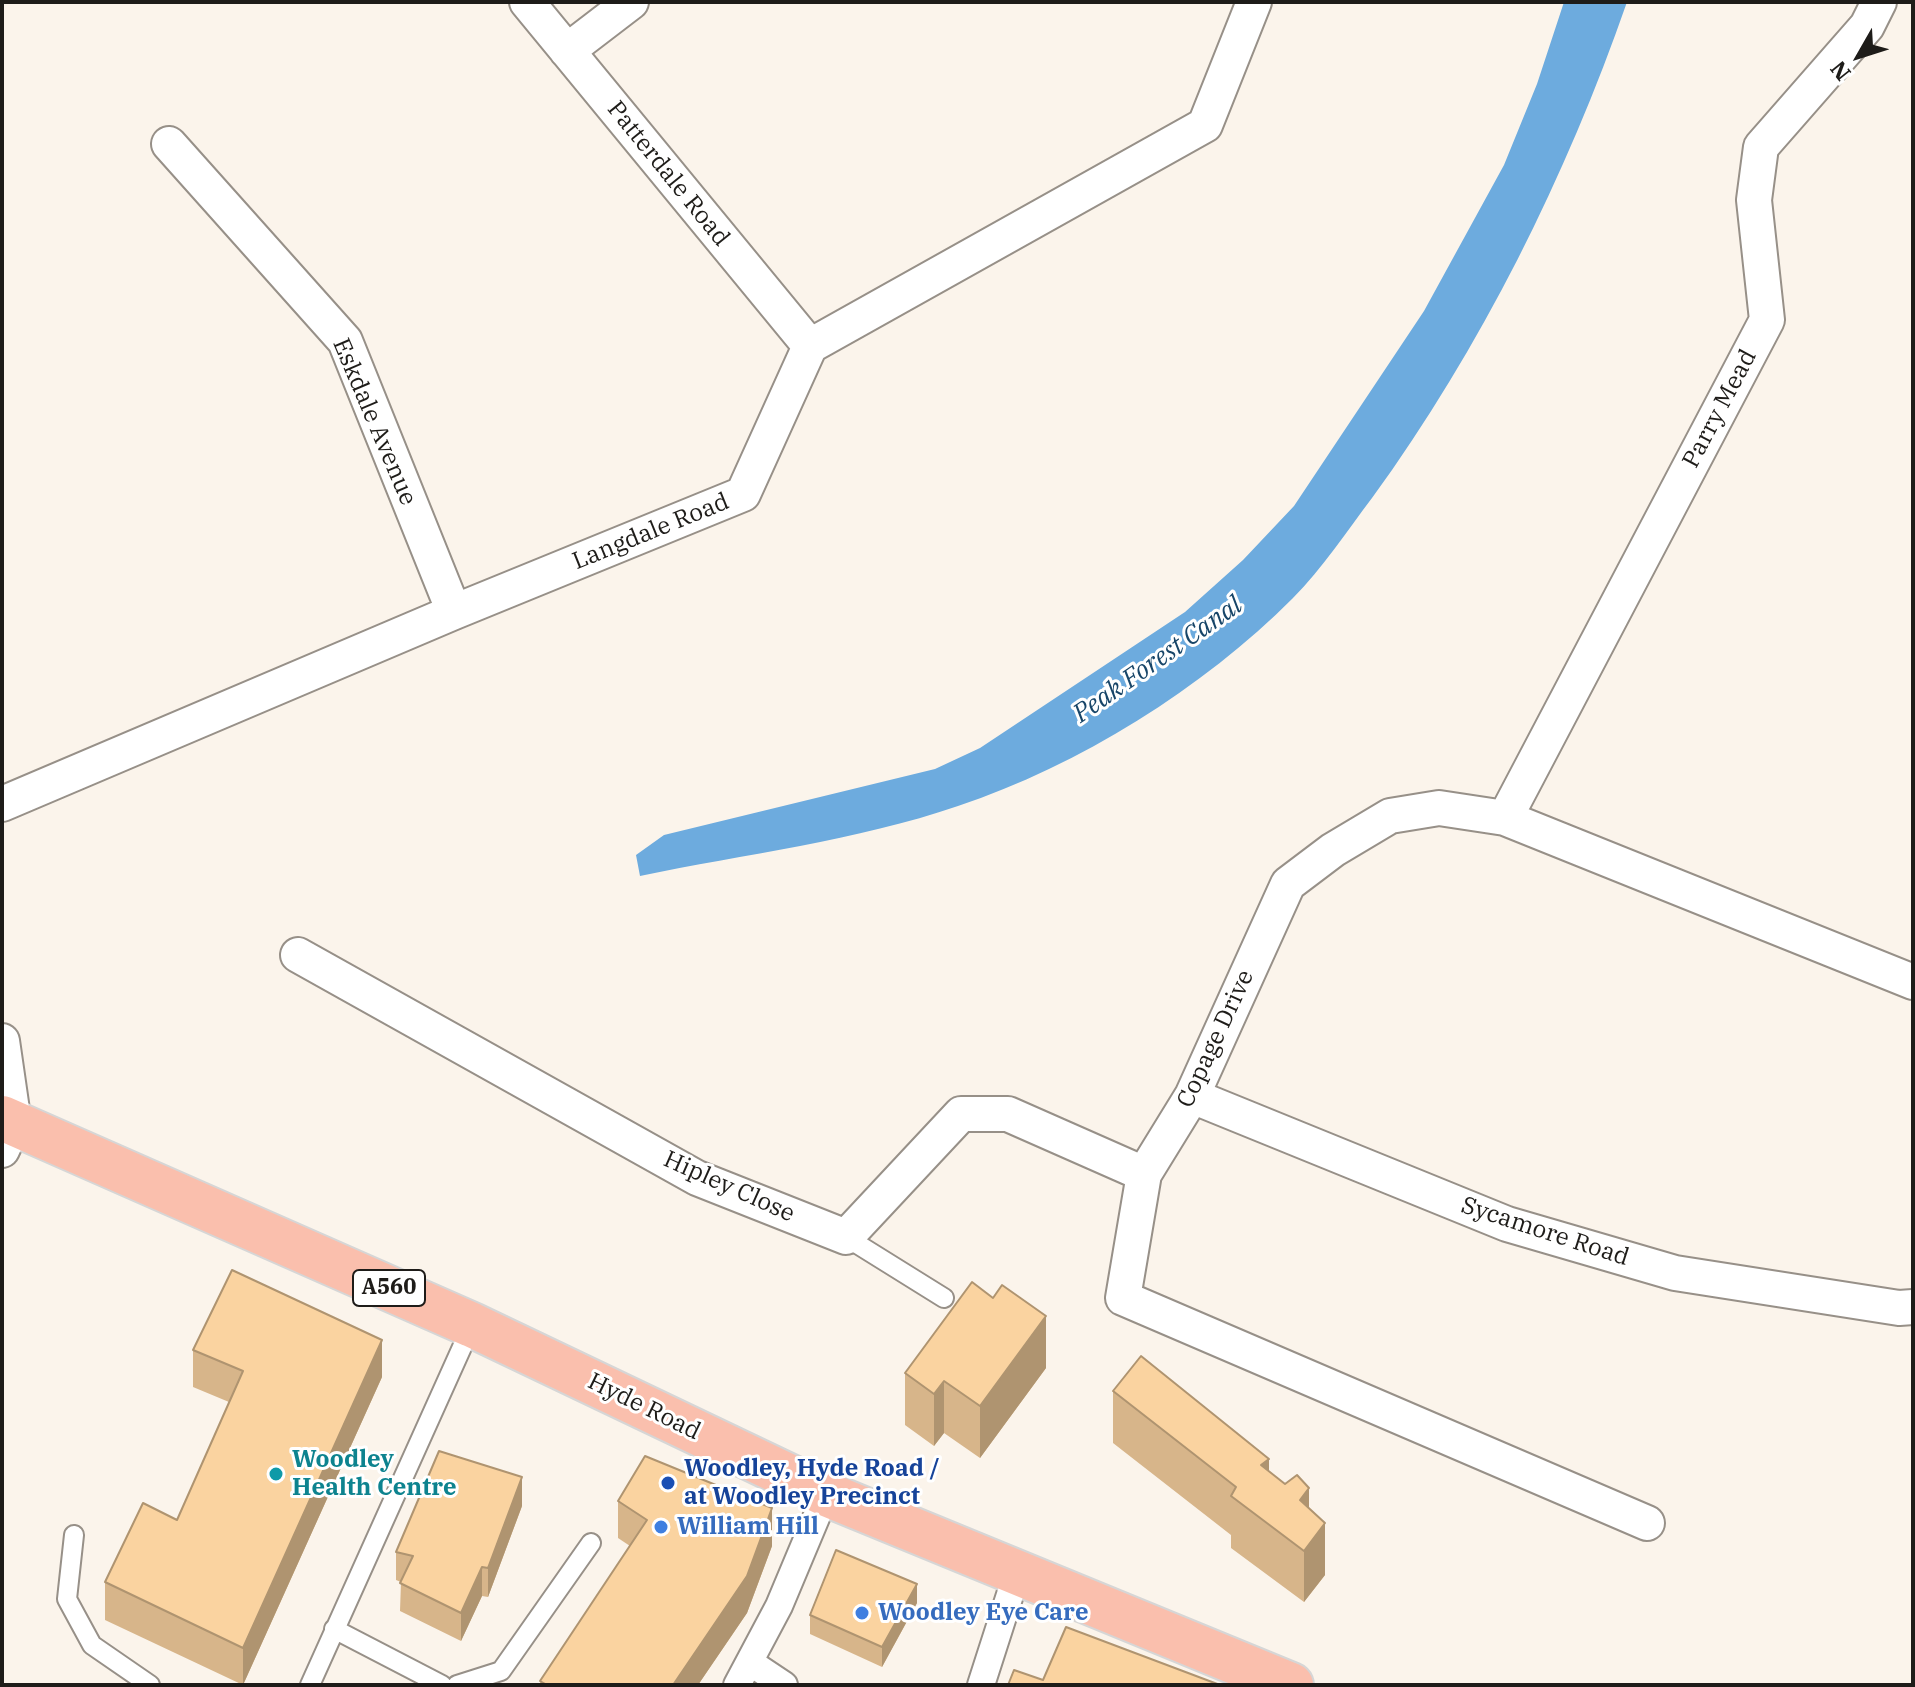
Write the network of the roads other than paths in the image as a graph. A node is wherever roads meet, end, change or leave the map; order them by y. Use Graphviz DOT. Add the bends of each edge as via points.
graph roads {
  1 [pos="527,2"];
  2 [pos="631,2"];
  3 [pos="1254,2"];
  4 [pos="1879,2"];
  5 [pos="567,51"];
  6 [pos="169,144"];
  7 [pos="810,346"];
  8 [pos="454,612"];
  9 [pos="2,804"];
  10 [pos="1505,818"];
  11 [pos="298,955"];
  12 [pos="1913,982"];
  13 [pos="2,1041"];
  14 [pos="1192,1096"];
  15 [pos="6,1131"];
  16 [pos="1144,1174"];
  17 [pos="846,1237"];
  18 [pos="944,1298"];
  19 [pos="1913,1307"];
  20 [pos="472,1325"];
  21 [pos="826,1494"];
  22 [pos="1647,1523"];
  23 [pos="74,1535"];
  24 [pos="591,1543"];
  25 [pos="1017,1573"];
  26 [pos="334,1629"];
  27 [pos="751,1663"];
  28 [pos="150,1685"];
  29 [pos="310,1685"];
  30 [pos="442,1685"];
  31 [pos="457,1685"];
  32 [pos="737,1685"];
  33 [pos="784,1685"];
  34 [pos="981,1685"];
  35 [pos="1291,1685"];
  1 -- 5 [label="street, Patterdale Road"];
  2 -- 5 [label="street"];
  3 -- 7 [label="street" via="1205,125"];
  4 -- 10 [label="street, Parry Mead" via="1867,26 1761,147 1754,200 1767,320"];
  5 -- 7 [label="street, Patterdale Road"];
  6 -- 8 [label="street, Eskdale Avenue" via="345,341"];
  7 -- 8 [label="street, Langdale Road" via="743,494"];
  8 -- 9 [label="street, Langdale Road"];
  10 -- 12 [label="street, Copage Drive"];
  10 -- 14 [label="street, Copage Drive" via="1439,808 1390,816 1288,884"];
  11 -- 17 [label="street, Hipley Close" via="697,1178"];
  13 -- 15 [label="street"];
  14 -- 16 [label="street, Copage Drive"];
  14 -- 19 [label="street, Sycamore Road" via="1507,1224 1719,1280"];
  15 -- 20 [label="main road, Hyde Road / A560"];
  16 -- 17 [label="street" via="1008,1114 961,1114"];
  16 -- 22 [label="street, Copage Drive" via="1123,1298"];
  17 -- 18 [label="lane"];
  20 -- 21 [label="main road, Hyde Road / A560"];
  20 -- 26 [label="lane"];
  21 -- 25 [label="main road, Hyde Road / A560"];
  21 -- 27 [label="street"];
  23 -- 28 [label="lane" via="67,1599 92,1645"];
  24 -- 31 [label="lane" via="501,1671"];
  25 -- 34 [label="street"];
  25 -- 35 [label="main road, Hyde Road / A560"];
  26 -- 29 [label="lane"];
  26 -- 30 [label="lane"];
  27 -- 32 [label="street"];
  27 -- 33 [label="street"];
}
